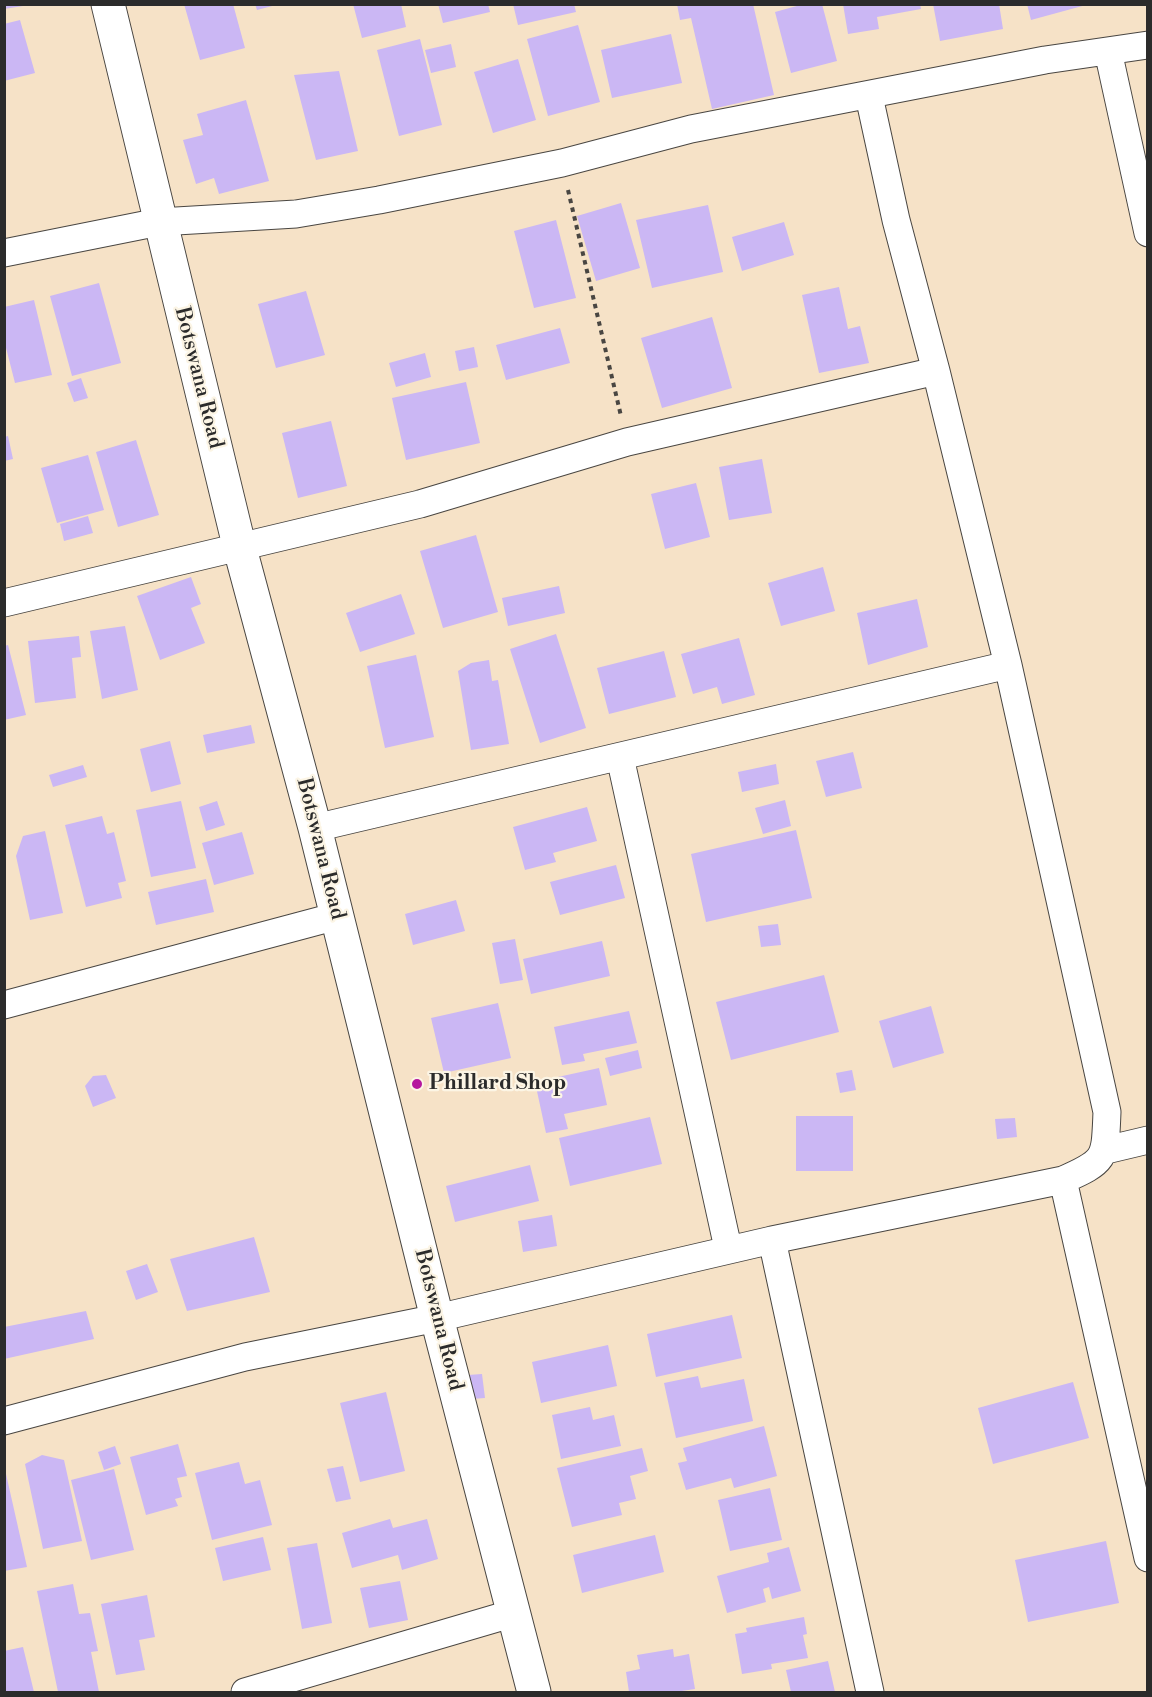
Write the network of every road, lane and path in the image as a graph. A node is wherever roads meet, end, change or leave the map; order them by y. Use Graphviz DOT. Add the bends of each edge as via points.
graph roads {
  1 [pos="108,4"];
  2 [pos="1148,45"];
  3 [pos="1108,51"];
  4 [pos="868,96"];
  5 [pos="562,163"];
  6 [pos="159,222"];
  7 [pos="1148,233"];
  8 [pos="4,253"];
  9 [pos="936,371"];
  10 [pos="627,442"];
  11 [pos="239,545"];
  12 [pos="4,603"];
  13 [pos="1008,665"];
  14 [pos="620,756"];
  15 [pos="315,828"];
  16 [pos="337,916"];
  17 [pos="4,1005"];
  18 [pos="1148,1140"];
  19 [pos="1106,1150"];
  20 [pos="1063,1180"];
  21 [pos="772,1240"];
  22 [pos="728,1248"];
  23 [pos="437,1318"];
  24 [pos="4,1421"];
  25 [pos="1148,1558"];
  26 [pos="514,1613"];
  27 [pos="245,1692"];
  28 [pos="534,1692"];
  29 [pos="870,1692"];
  1 -- 6 [label="street, Botswana Road"];
  2 -- 3 [label="street"];
  3 -- 4 [label="street"];
  3 -- 7 [label="street"];
  4 -- 5 [label="street" via="691,129"];
  4 -- 9 [label="street"];
  5 -- 6 [label="street" via="296,214"];
  5 -- 10 [label="path"];
  6 -- 8 [label="street"];
  6 -- 11 [label="street, Botswana Road"];
  9 -- 10 [label="street"];
  9 -- 13 [label="street"];
  10 -- 11 [label="street" via="420,504"];
  11 -- 12 [label="street"];
  11 -- 15 [label="street, Botswana Road"];
  13 -- 14 [label="street"];
  13 -- 19 [label="street" via="1107,1112"];
  14 -- 15 [label="street"];
  14 -- 22 [label="street"];
  15 -- 16 [label="street, Botswana Road"];
  16 -- 17 [label="street"];
  16 -- 23 [label="street, Botswana Road"];
  18 -- 19 [label="street"];
  19 -- 20 [label="street" via="1089,1169"];
  20 -- 21 [label="street"];
  20 -- 25 [label="street"];
  21 -- 22 [label="street"];
  21 -- 29 [label="street"];
  22 -- 23 [label="street"];
  23 -- 24 [label="street" via="245,1357"];
  23 -- 26 [label="street, Botswana Road"];
  26 -- 27 [label="street"];
  26 -- 28 [label="street, Botswana Road"];
}
